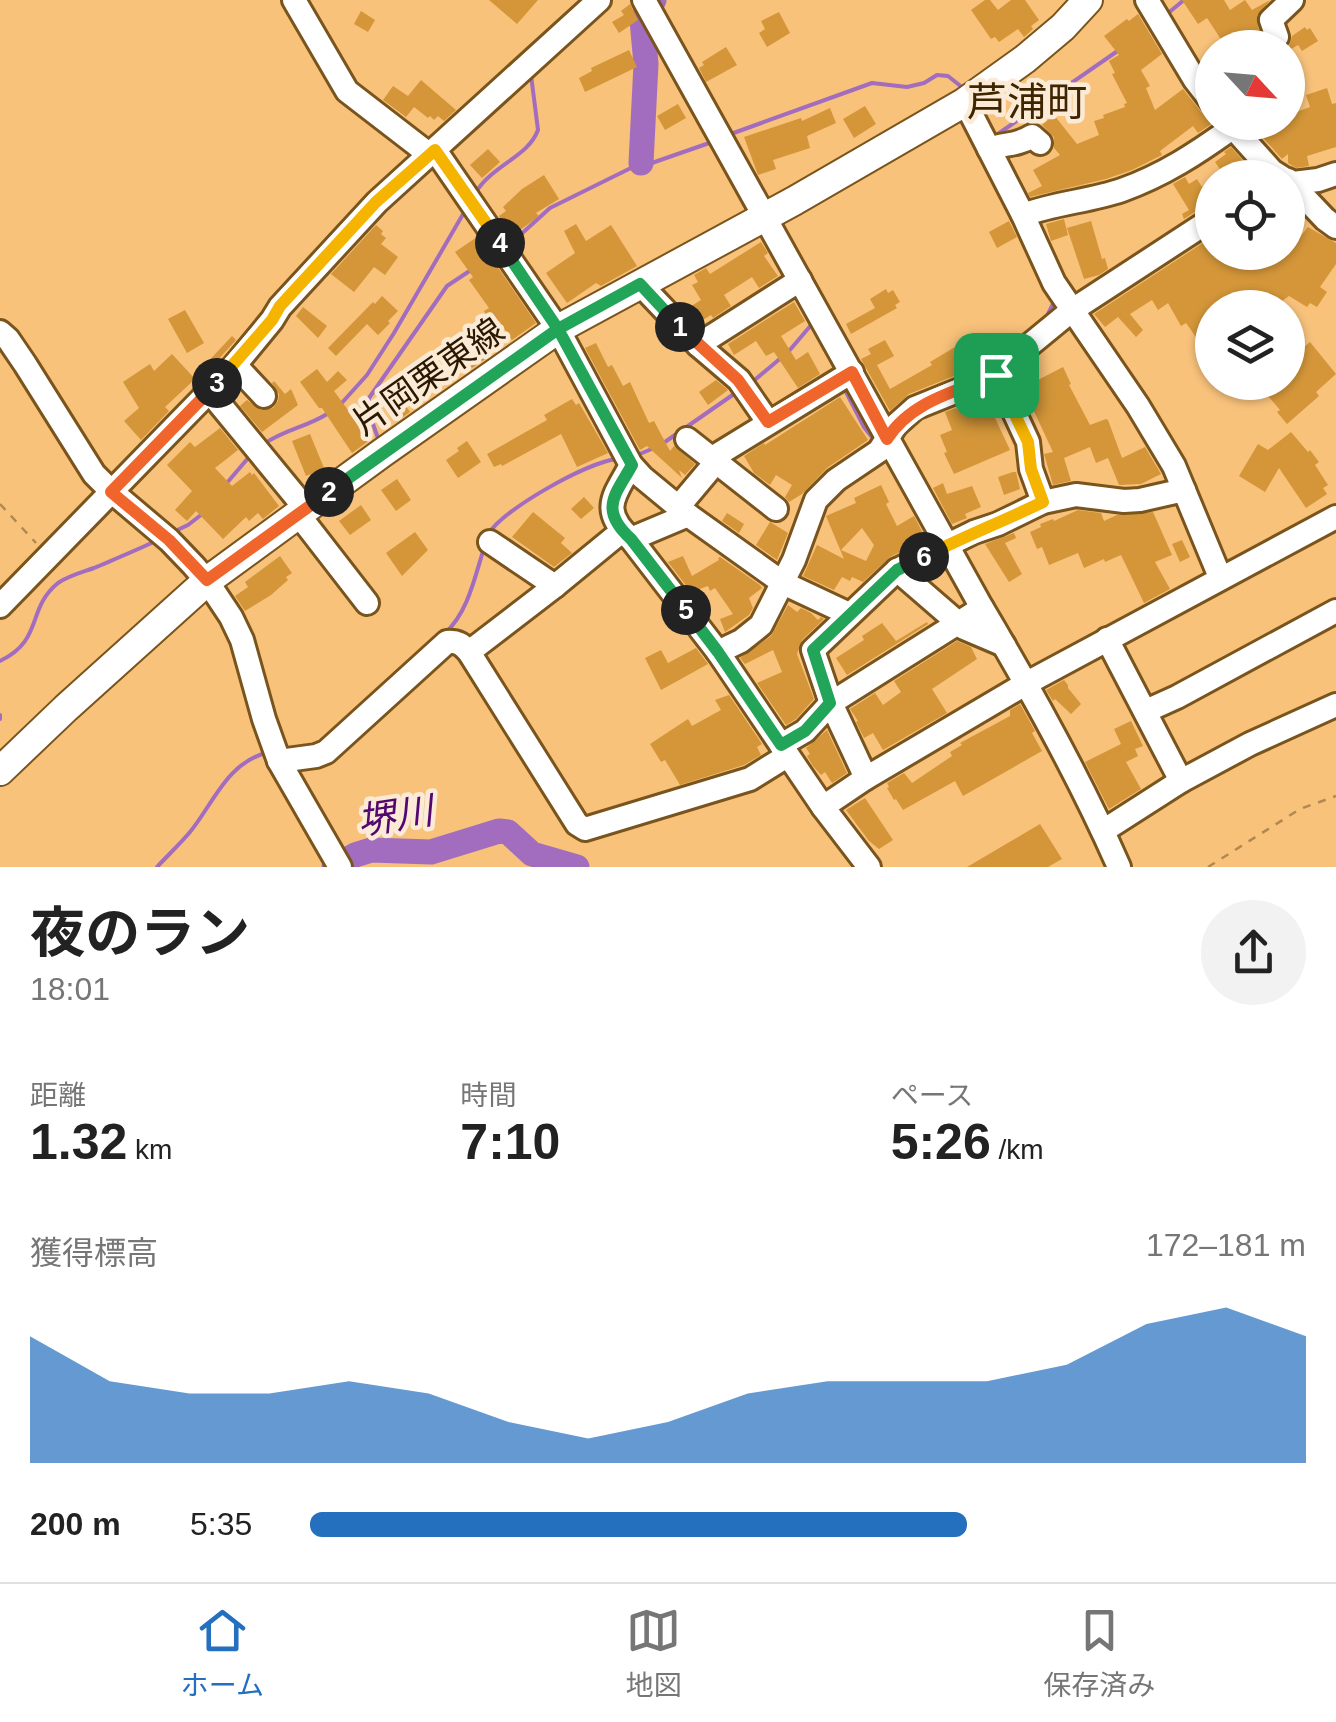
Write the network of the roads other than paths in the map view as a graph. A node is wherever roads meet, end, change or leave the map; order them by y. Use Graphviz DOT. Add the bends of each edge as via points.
graph roads {
  1 [pos="294,0"];
  2 [pos="599,0"];
  3 [pos="644,0"];
  4 [pos="1088,0"];
  5 [pos="1292,0"];
  6 [pos="1155,13"];
  7 [pos="1275,30"];
  8 [pos="1195,64"];
  9 [pos="965,102"];
  10 [pos="1211,140"];
  11 [pos="1244,140"];
  12 [pos="1040,144"];
  13 [pos="993,148"];
  14 [pos="433,153"];
  15 [pos="1263,160"];
  16 [pos="1336,174"];
  17 [pos="1305,179"];
  18 [pos="1305,201"];
  19 [pos="1029,213"];
  20 [pos="763,216"];
  21 [pos="1336,227"];
  22 [pos="1195,228"];
  23 [pos="800,280"];
  24 [pos="640,284"];
  25 [pos="1063,298"];
  26 [pos="558,329"];
  27 [pos="0,332"];
  28 [pos="698,345"];
  29 [pos="235,364"];
  30 [pos="852,372"];
  31 [pos="999,380"];
  32 [pos="209,390"];
  33 [pos="264,396"];
  34 [pos="768,422"];
  35 [pos="687,438"];
  36 [pos="890,444"];
  37 [pos="629,460"];
  38 [pos="714,460"];
  39 [pos="1184,490"];
  40 [pos="111,492"];
  41 [pos="1043,502"];
  42 [pos="776,509"];
  43 [pos="302,511"];
  44 [pos="684,511"];
  45 [pos="1336,517"];
  46 [pos="627,535"];
  47 [pos="490,542"];
  48 [pos="948,545"];
  49 [pos="897,570"];
  50 [pos="1220,577"];
  51 [pos="207,580"];
  52 [pos="782,583"];
  53 [pos="556,586"];
  54 [pos="367,604"];
  55 [pos="0,606"];
  56 [pos="982,608"];
  57 [pos="1336,611"];
  58 [pos="850,614"];
  59 [pos="958,623"];
  60 [pos="1107,639"];
  61 [pos="1004,645"];
  62 [pos="469,652"];
  63 [pos="718,652"];
  64 [pos="1027,683"];
  65 [pos="830,703"];
  66 [pos="1336,704"];
  67 [pos="1146,711"];
  68 [pos="784,751"];
  69 [pos="277,755"];
  70 [pos="0,771"];
  71 [pos="866,778"];
  72 [pos="1182,781"];
  73 [pos="823,807"];
  74 [pos="1104,831"];
  75 [pos="336,860"];
  76 [pos="870,867"];
  77 [pos="1119,867"];
  1 -- 14 [label="street" via="347,90"];
  2 -- 14 [label="street"];
  3 -- 20 [label="street"];
  4 -- 9 [label="main road, 片岡栗東線"];
  5 -- 7 [label="street" via="1271,20"];
  6 -- 8 [label="street"];
  9 -- 13 [label="street"];
  9 -- 20 [label="main road, 片岡栗東線"];
  10 -- 19 [label="street" via="1159,175"];
  11 -- 15 [label="street"];
  12 -- 13 [label="street" via="1032,136"];
  13 -- 19 [label="street"];
  14 -- 26 [label="street"];
  14 -- 29 [label="street" via="376,202"];
  16 -- 17 [label="street"];
  18 -- 21 [label="street"];
  19 -- 25 [label="street"];
  20 -- 23 [label="street"];
  20 -- 24 [label="main road, 片岡栗東線"];
  22 -- 25 [label="street"];
  23 -- 28 [label="street"];
  23 -- 30 [label="street"];
  24 -- 26 [label="main road, 片岡栗東線"];
  24 -- 28 [label="street"];
  25 -- 31 [label="street" via="1047,331"];
  25 -- 39 [label="street" via="1149,423"];
  26 -- 37 [label="street"];
  26 -- 43 [label="main road, 片岡栗東線"];
  27 -- 40 [label="street"];
  28 -- 34 [label="street" via="738,380"];
  29 -- 32 [label="street"];
  29 -- 33 [label="street"];
  30 -- 34 [label="street"];
  30 -- 36 [label="street"];
  31 -- 36 [label="street" via="915,408 896,425"];
  31 -- 41 [label="street" via="1028,442"];
  32 -- 40 [label="street"];
  32 -- 43 [label="street"];
  34 -- 38 [label="street"];
  35 -- 38 [label="street"];
  36 -- 48 [label="street"];
  36 -- 52 [label="street" via="816,500"];
  37 -- 44 [label="street"];
  37 -- 46 [label="street" via="612,503"];
  38 -- 42 [label="street"];
  38 -- 44 [label="street"];
  39 -- 41 [label="street" via="1140,500 1076,495"];
  39 -- 50 [label="street"];
  40 -- 51 [label="street"];
  40 -- 55 [label="street"];
  41 -- 48 [label="street"];
  43 -- 51 [label="main road, 片岡栗東線"];
  43 -- 54 [label="street"];
  44 -- 46 [label="street"];
  44 -- 52 [label="street"];
  45 -- 50 [label="street"];
  46 -- 53 [label="street"];
  46 -- 63 [label="street"];
  47 -- 53 [label="street"];
  48 -- 49 [label="street"];
  48 -- 56 [label="street"];
  49 -- 58 [label="street"];
  49 -- 59 [label="street"];
  50 -- 60 [label="street"];
  51 -- 69 [label="street" via="242,640"];
  51 -- 70 [label="main road, 片岡栗東線"];
  52 -- 58 [label="street"];
  52 -- 63 [label="street" via="760,625"];
  53 -- 62 [label="street"];
  56 -- 59 [label="street"];
  56 -- 61 [label="street"];
  57 -- 67 [label="street"];
  58 -- 65 [label="street" via="813,650"];
  59 -- 61 [label="street"];
  59 -- 65 [label="street"];
  60 -- 64 [label="street"];
  60 -- 67 [label="street"];
  61 -- 64 [label="street"];
  62 -- 68 [label="street" via="584,829 750,778"];
  62 -- 69 [label="street" via="447,642 326,752"];
  63 -- 68 [label="street"];
  64 -- 71 [label="street"];
  64 -- 74 [label="street"];
  65 -- 68 [label="street"];
  65 -- 71 [label="street"];
  66 -- 72 [label="street"];
  67 -- 72 [label="street"];
  68 -- 73 [label="street"];
  69 -- 75 [label="street"];
  71 -- 73 [label="street"];
  72 -- 74 [label="street"];
  73 -- 76 [label="street"];
  74 -- 77 [label="street"];
}
